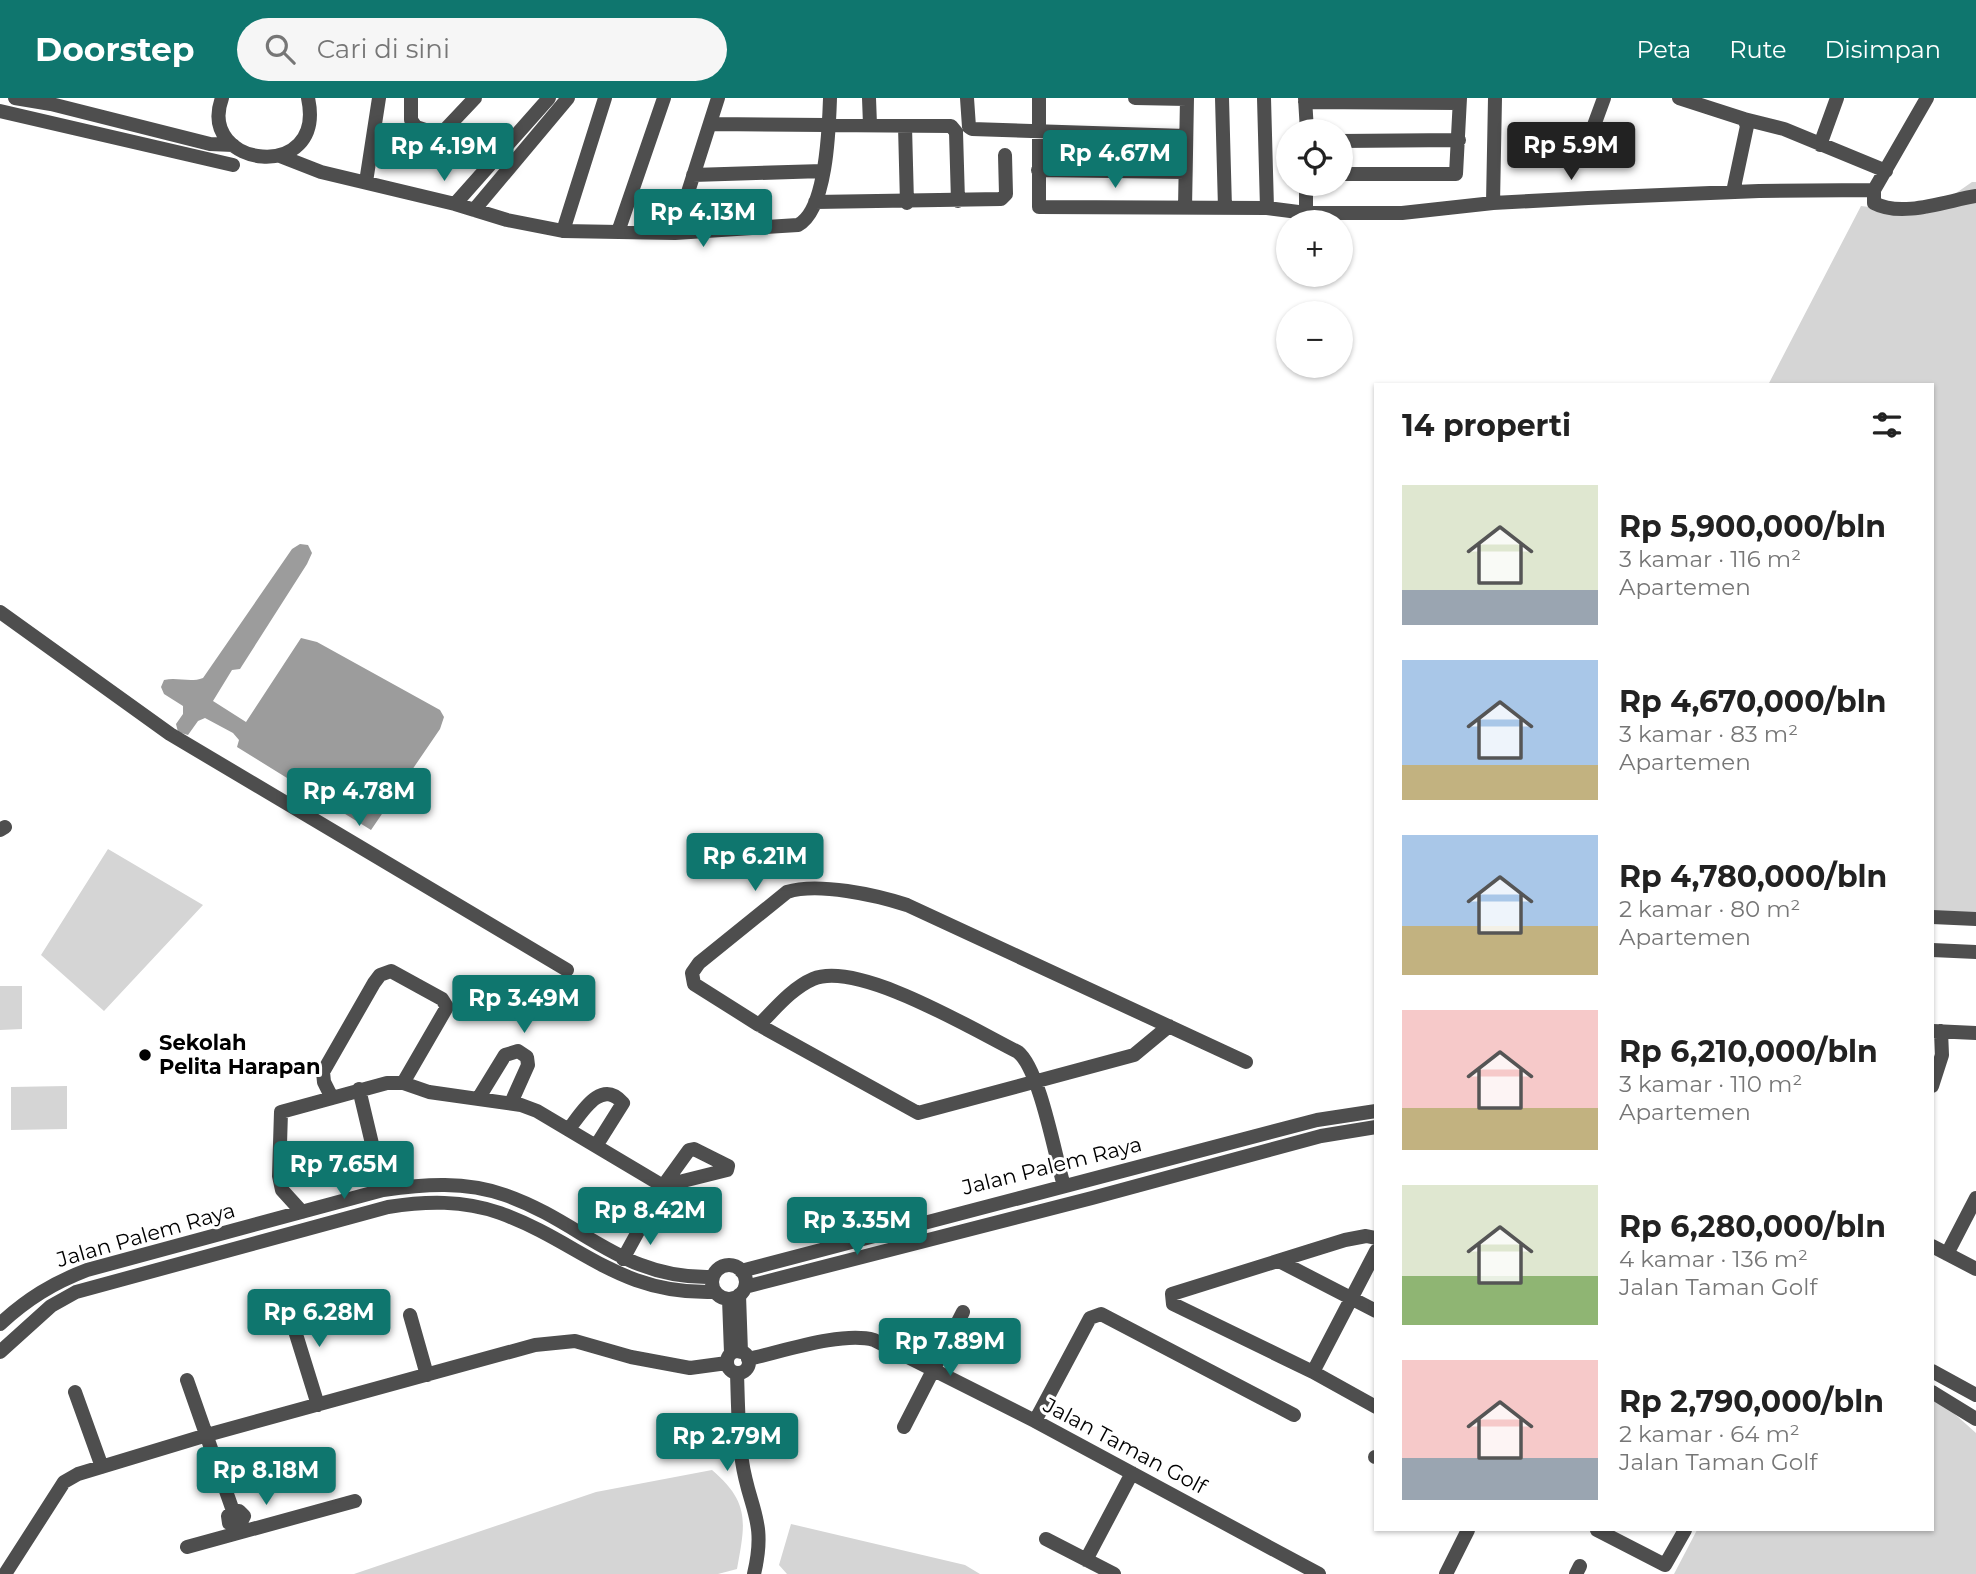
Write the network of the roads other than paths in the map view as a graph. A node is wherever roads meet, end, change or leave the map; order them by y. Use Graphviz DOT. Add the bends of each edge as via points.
graph roads {
  1 [pos="15,98"];
  2 [pos="64,98"];
  3 [pos="222,98"];
  4 [pos="308,98"];
  5 [pos="379,98"];
  6 [pos="411,98"];
  7 [pos="475,98"];
  8 [pos="549,98"];
  9 [pos="568,98"];
  10 [pos="605,98"];
  11 [pos="664,98"];
  12 [pos="718,98"];
  13 [pos="830,98"];
  14 [pos="869,98"];
  15 [pos="967,98"];
  16 [pos="1039,98"];
  17 [pos="1135,98"];
  18 [pos="1187,98"];
  19 [pos="1222,98"];
  20 [pos="1264,98"];
  21 [pos="1495,98"];
  22 [pos="1604,98"];
  23 [pos="1679,98"];
  24 [pos="1837,98"];
  25 [pos="1927,98"];
  26 [pos="31,99"];
  27 [pos="1305,100"];
  28 [pos="1460,101"];
  29 [pos="0,111"];
  30 [pos="1306,119"];
  31 [pos="1744,119"];
  32 [pos="711,124"];
  33 [pos="829,124"];
  34 [pos="870,125"];
  35 [pos="905,126"];
  36 [pos="1039,132"];
  37 [pos="440,135"];
  38 [pos="1554,135"];
  39 [pos="1185,136"];
  40 [pos="303,139"];
  41 [pos="1459,139"];
  42 [pos="229,140"];
  43 [pos="1353,141"];
  44 [pos="1820,145"];
  45 [pos="498,153"];
  46 [pos="1005,155"];
  47 [pos="280,156"];
  48 [pos="304,164"];
  49 [pos="233,165"];
  50 [pos="1038,170"];
  51 [pos="824,171"];
  52 [pos="1185,172"];
  53 [pos="1886,172"];
  54 [pos="1353,174"];
  55 [pos="692,175"];
  56 [pos="366,182"];
  57 [pos="1874,190"];
  58 [pos="1733,192"];
  59 [pos="1976,196"];
  60 [pos="958,201"];
  61 [pos="815,202"];
  62 [pos="907,203"];
  63 [pos="1493,203"];
  64 [pos="455,204"];
  65 [pos="1185,208"];
  66 [pos="1224,208"];
  67 [pos="1267,208"];
  68 [pos="474,210"];
  69 [pos="1283,210"];
  70 [pos="1353,213"];
  71 [pos="563,231"];
  72 [pos="618,232"];
  73 [pos="675,233"];
  74 [pos="0,612"];
  75 [pos="1934,917"];
  76 [pos="1976,919"];
  77 [pos="1934,950"];
  78 [pos="1976,952"];
  79 [pos="567,970"];
  80 [pos="759,1025"];
  81 [pos="1169,1026"];
  82 [pos="1976,1033"];
  83 [pos="1937,1036"];
  84 [pos="1976,1042"];
  85 [pos="1246,1062"];
  86 [pos="1035,1081"];
  87 [pos="1934,1081"];
  88 [pos="403,1083"];
  89 [pos="359,1089"];
  90 [pos="331,1096"];
  91 [pos="478,1099"];
  92 [pos="510,1103"];
  93 [pos="1374,1111"];
  94 [pos="1374,1127"];
  95 [pos="569,1129"];
  96 [pos="596,1146"];
  97 [pos="1063,1186"];
  98 [pos="386,1190"];
  99 [pos="1976,1198"];
  100 [pos="302,1212"];
  101 [pos="1374,1238"];
  102 [pos="1934,1247"];
  103 [pos="1947,1254"];
  104 [pos="1374,1255"];
  105 [pos="623,1259"];
  106 [pos="1279,1261"];
  107 [pos="1976,1269"];
  108 [pos="741,1270"];
  109 [pos="713,1277"];
  110 [pos="715,1292"];
  111 [pos="738,1294"];
  112 [pos="1351,1298"];
  113 [pos="286,1302"];
  114 [pos="1374,1310"];
  115 [pos="963,1312"];
  116 [pos="410,1315"];
  117 [pos="0,1324"];
  118 [pos="0,1352"];
  119 [pos="737,1360"];
  120 [pos="934,1370"];
  121 [pos="1313,1372"];
  122 [pos="1934,1372"];
  123 [pos="427,1375"];
  124 [pos="187,1380"];
  125 [pos="75,1392"];
  126 [pos="1934,1393"];
  127 [pos="1976,1395"];
  128 [pos="318,1405"];
  129 [pos="1374,1406"];
  130 [pos="1294,1415"];
  131 [pos="1976,1419"];
  132 [pos="1035,1421"];
  133 [pos="904,1427"];
  134 [pos="207,1435"];
  135 [pos="102,1467"];
  136 [pos="1132,1473"];
  137 [pos="355,1501"];
  138 [pos="239,1529"];
  139 [pos="1468,1531"];
  140 [pos="1599,1531"];
  141 [pos="1684,1531"];
  142 [pos="1046,1539"];
  143 [pos="187,1547"];
  144 [pos="1086,1560"];
  145 [pos="2,1574"];
  146 [pos="754,1574"];
  147 [pos="1114,1574"];
  148 [pos="1319,1574"];
  149 [pos="1446,1574"];
  1 -- 26 [label="street"];
  2 -- 42 [label="street"];
  3 -- 42 [label="street" via="220,118"];
  4 -- 40 [label="street" via="309,125"];
  5 -- 56 [label="street"];
  6 -- 37 [label="street" via="412,124"];
  7 -- 37 [label="street"];
  8 -- 45 [label="street"];
  9 -- 68 [label="street"];
  10 -- 71 [label="street"];
  11 -- 72 [label="street"];
  12 -- 32 [label="street"];
  13 -- 33 [label="street"];
  14 -- 34 [label="street"];
  15 -- 36 [label="street" via="971,129"];
  16 -- 36 [label="street"];
  17 -- 18 [label="street"];
  18 -- 39 [label="street"];
  19 -- 66 [label="street"];
  20 -- 67 [label="street"];
  21 -- 63 [label="street"];
  22 -- 38 [label="street" via="1589,139"];
  23 -- 31 [label="street"];
  24 -- 44 [label="street"];
  25 -- 53 [label="street"];
  26 -- 42 [label="street" via="210,144"];
  27 -- 28 [label="street"];
  27 -- 30 [label="street"];
  28 -- 41 [label="street"];
  29 -- 49 [label="street"];
  31 -- 44 [label="street"];
  31 -- 58 [label="street" via="1747,126"];
  32 -- 33 [label="street"];
  32 -- 55 [label="street"];
  33 -- 34 [label="street"];
  33 -- 51 [label="street"];
  34 -- 35 [label="street"];
  35 -- 60 [label="street" via="955,130"];
  35 -- 62 [label="street"];
  36 -- 39 [label="street"];
  36 -- 50 [label="street"];
  37 -- 45 [label="street"];
  39 -- 52 [label="street"];
  40 -- 47 [label="street"];
  40 -- 48 [label="street"];
  41 -- 43 [label="street"];
  41 -- 54 [label="street" via="1455,174"];
  42 -- 47 [label="street" via="251,156"];
  44 -- 53 [label="street"];
  45 -- 64 [label="street"];
  46 -- 60 [label="street" via="1003,198"];
  47 -- 48 [label="street"];
  48 -- 56 [label="street"];
  50 -- 52 [label="street"];
  50 -- 65 [label="street" via="1038,207"];
  51 -- 55 [label="street"];
  51 -- 61 [label="street"];
  52 -- 65 [label="street"];
  53 -- 57 [label="street"];
  55 -- 73 [label="street"];
  56 -- 64 [label="street"];
  57 -- 58 [label="street"];
  57 -- 59 [label="street" via="1874,203 1892,208"];
  58 -- 63 [label="street"];
  60 -- 62 [label="street"];
  61 -- 62 [label="street"];
  61 -- 73 [label="street" via="798,225"];
  63 -- 70 [label="street"];
  64 -- 68 [label="street"];
  65 -- 66 [label="street"];
  66 -- 67 [label="street"];
  67 -- 69 [label="street"];
  68 -- 71 [label="street"];
  71 -- 72 [label="street"];
  72 -- 73 [label="street"];
  74 -- 79 [label="street" via="223,767"];
  75 -- 76 [label="street"];
  77 -- 78 [label="street"];
  80 -- 81 [label="street" via="694,984 692,974 699,962 775,899 804,888 907,905"];
  80 -- 86 [label="street" via="918,1114"];
  80 -- 86 [label="street" via="812,979 858,978 1018,1052"];
  81 -- 85 [label="street"];
  81 -- 86 [label="street" via="1134,1055"];
  82 -- 83 [label="street"];
  83 -- 84 [label="street"];
  83 -- 87 [label="street" via="1939,1068"];
  86 -- 97 [label="street"];
  88 -- 89 [label="street"];
  88 -- 90 [label="street" via="447,1007 442,999 391,971 374,983 323,1072"];
  88 -- 91 [label="street" via="429,1093"];
  89 -- 90 [label="street"];
  89 -- 98 [label="street"];
  90 -- 100 [label="street" via="284,1110 280,1116 282,1190"];
  91 -- 92 [label="street"];
  91 -- 92 [label="street" via="505,1055 518,1051 527,1057 528,1065"];
  92 -- 95 [label="street" via="537,1111"];
  93 -- 97 [label="street, Jalan Palem Raya" via="1317,1120"];
  94 -- 111 [label="street, Jalan Palem Raya" via="1321,1136"];
  95 -- 96 [label="street"];
  95 -- 96 [label="street" via="592,1101 610,1093 622,1103"];
  96 -- 105 [label="street" via="663,1186"];
  97 -- 108 [label="street, Jalan Palem Raya"];
  98 -- 100 [label="street, Jalan Palem Raya"];
  98 -- 105 [label="street, Jalan Palem Raya" via="450,1184 507,1196"];
  99 -- 103 [label="street"];
  100 -- 117 [label="street, Jalan Palem Raya" via="88,1270 25,1301"];
  101 -- 106 [label="street" via="1358,1236"];
  102 -- 103 [label="street"];
  103 -- 107 [label="street"];
  104 -- 112 [label="street"];
  105 -- 109 [label="street, Jalan Palem Raya" via="674,1276"];
  106 -- 112 [label="street"];
  106 -- 121 [label="street" via="1172,1294 1171,1299 1173,1304"];
  108 -- 109 [label="street, Jalan Palem Raya" via="725,1266"];
  108 -- 111 [label="street"];
  109 -- 110 [label="street"];
  110 -- 111 [label="street"];
  110 -- 118 [label="street, Jalan Palem Raya" via="689,1293 635,1282 499,1213 456,1204 418,1203 388,1207 76,1293 51,1306"];
  111 -- 119 [label="street"];
  112 -- 114 [label="street"];
  112 -- 121 [label="street"];
  113 -- 128 [label="street"];
  115 -- 120 [label="street"];
  116 -- 123 [label="street"];
  119 -- 120 [label="street, Jalan Taman Golf" via="867,1338"];
  119 -- 123 [label="street, Jalan Taman Golf" via="691,1368 667,1366 575,1341 535,1345"];
  119 -- 146 [label="street" via="743,1465 758,1520 760,1546"];
  120 -- 132 [label="street, Jalan Taman Golf"];
  120 -- 133 [label="street"];
  121 -- 129 [label="street"];
  122 -- 127 [label="street"];
  123 -- 128 [label="street, Jalan Taman Golf"];
  124 -- 134 [label="street"];
  125 -- 135 [label="street"];
  126 -- 131 [label="street"];
  128 -- 134 [label="street, Jalan Taman Golf"];
  130 -- 132 [label="street" via="1101,1314 1090,1318"];
  132 -- 136 [label="street, Jalan Taman Golf"];
  134 -- 135 [label="street, Jalan Taman Golf"];
  134 -- 138 [label="street" via="233,1511 229,1523"];
  135 -- 145 [label="street, Jalan Taman Golf" via="64,1482"];
  136 -- 144 [label="street"];
  136 -- 148 [label="street, Jalan Taman Golf"];
  137 -- 138 [label="street"];
  138 -- 143 [label="street"];
  139 -- 149 [label="street"];
  140 -- 141 [label="street" via="1665,1565"];
  142 -- 144 [label="street"];
  144 -- 147 [label="street"];
}
